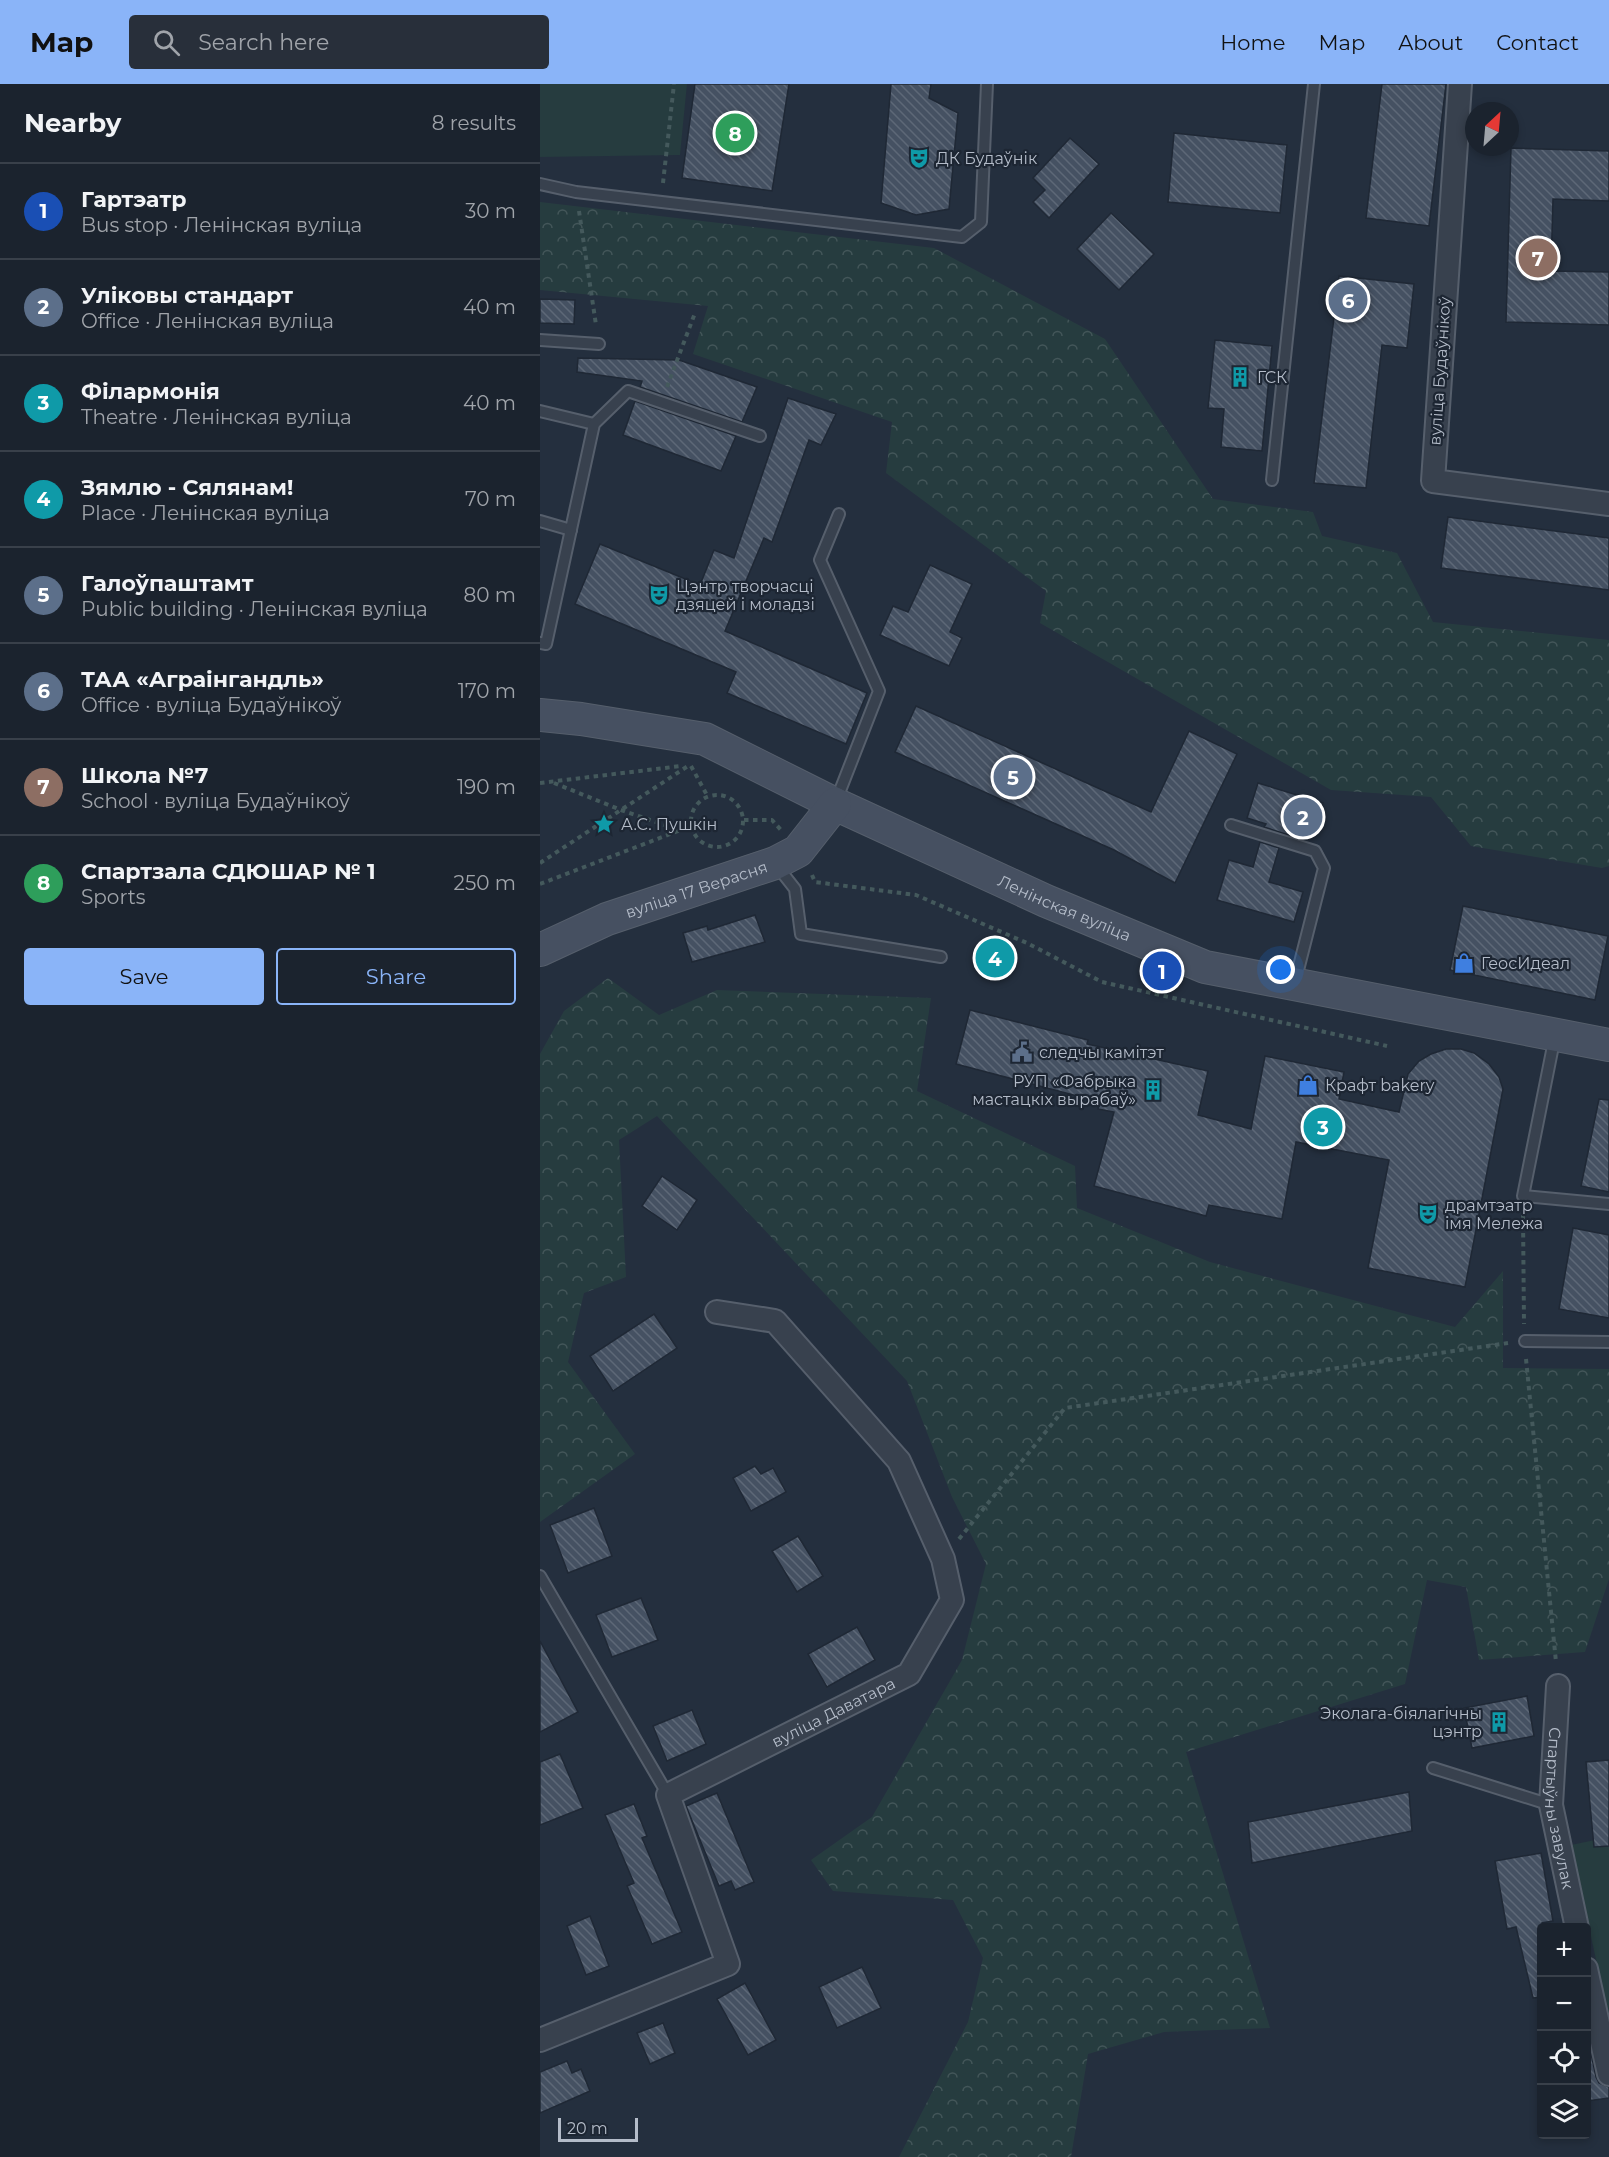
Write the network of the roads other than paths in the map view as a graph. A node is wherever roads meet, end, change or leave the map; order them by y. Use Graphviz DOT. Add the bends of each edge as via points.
graph roads {
  1 [pos="987,84"];
  2 [pos="1314,84"];
  3 [pos="1460,84"];
  4 [pos="540,184"];
  5 [pos="540,340"];
  6 [pos="599,344"];
  7 [pos="540,411"];
  8 [pos="594,424"];
  9 [pos="760,436"];
  10 [pos="1272,480"];
  11 [pos="1609,504"];
  12 [pos="839,514"];
  13 [pos="540,521"];
  14 [pos="571,530"];
  15 [pos="540,643"];
  16 [pos="540,715"];
  17 [pos="835,804"];
  18 [pos="1232,825"];
  19 [pos="787,857"];
  20 [pos="540,950"];
  21 [pos="941,957"];
  22 [pos="1294,985"];
  23 [pos="1555,1036"];
  24 [pos="1608,1042"];
  25 [pos="1609,1204"];
  26 [pos="717,1312"];
  27 [pos="1525,1341"];
  28 [pos="1609,1342"];
  29 [pos="540,1576"];
  30 [pos="1558,1686"];
  31 [pos="1433,1768"];
  32 [pos="668,1795"];
  33 [pos="1551,1804"];
  34 [pos="1577,1923"];
  35 [pos="1589,1977"];
  36 [pos="540,2040"];
  37 [pos="1609,2074"];
  1 -- 4 [label="lane" via="981,222 962,237 576,192"];
  2 -- 10 [label="lane"];
  3 -- 11 [label="street, вуліца Будаўнікоў" via="1433,481"];
  5 -- 6 [label="lane"];
  7 -- 8 [label="lane"];
  8 -- 9 [label="lane" via="628,391"];
  8 -- 14 [label="lane"];
  12 -- 17 [label="lane" via="820,560 879,691"];
  13 -- 14 [label="lane"];
  14 -- 15 [label="lane" via="546,644"];
  16 -- 17 [label="main road, Ленінская вуліца" via="705,739"];
  17 -- 19 [label="main road"];
  17 -- 22 [label="main road, Ленінская вуліца" via="1046,901 1205,967"];
  18 -- 22 [label="lane" via="1315,850 1324,868"];
  19 -- 20 [label="main road, вуліца 17 Верасня" via="607,919"];
  19 -- 21 [label="lane" via="801,934"];
  22 -- 23 [label="main road, Ленінская вуліца"];
  23 -- 24 [label="main road, Ленінская вуліца"];
  23 -- 25 [label="lane" via="1523,1196"];
  26 -- 32 [label="street, вуліца Даватара" via="775,1321 899,1461 943,1559 952,1600 909,1674"];
  27 -- 28 [label="lane"];
  29 -- 32 [label="lane"];
  30 -- 33 [label="street, Спартыўны завулак"];
  31 -- 33 [label="lane"];
  32 -- 36 [label="street" via="728,1964"];
  33 -- 34 [label="street, Спартыўны завулак"];
  35 -- 37 [label="street"];
}
